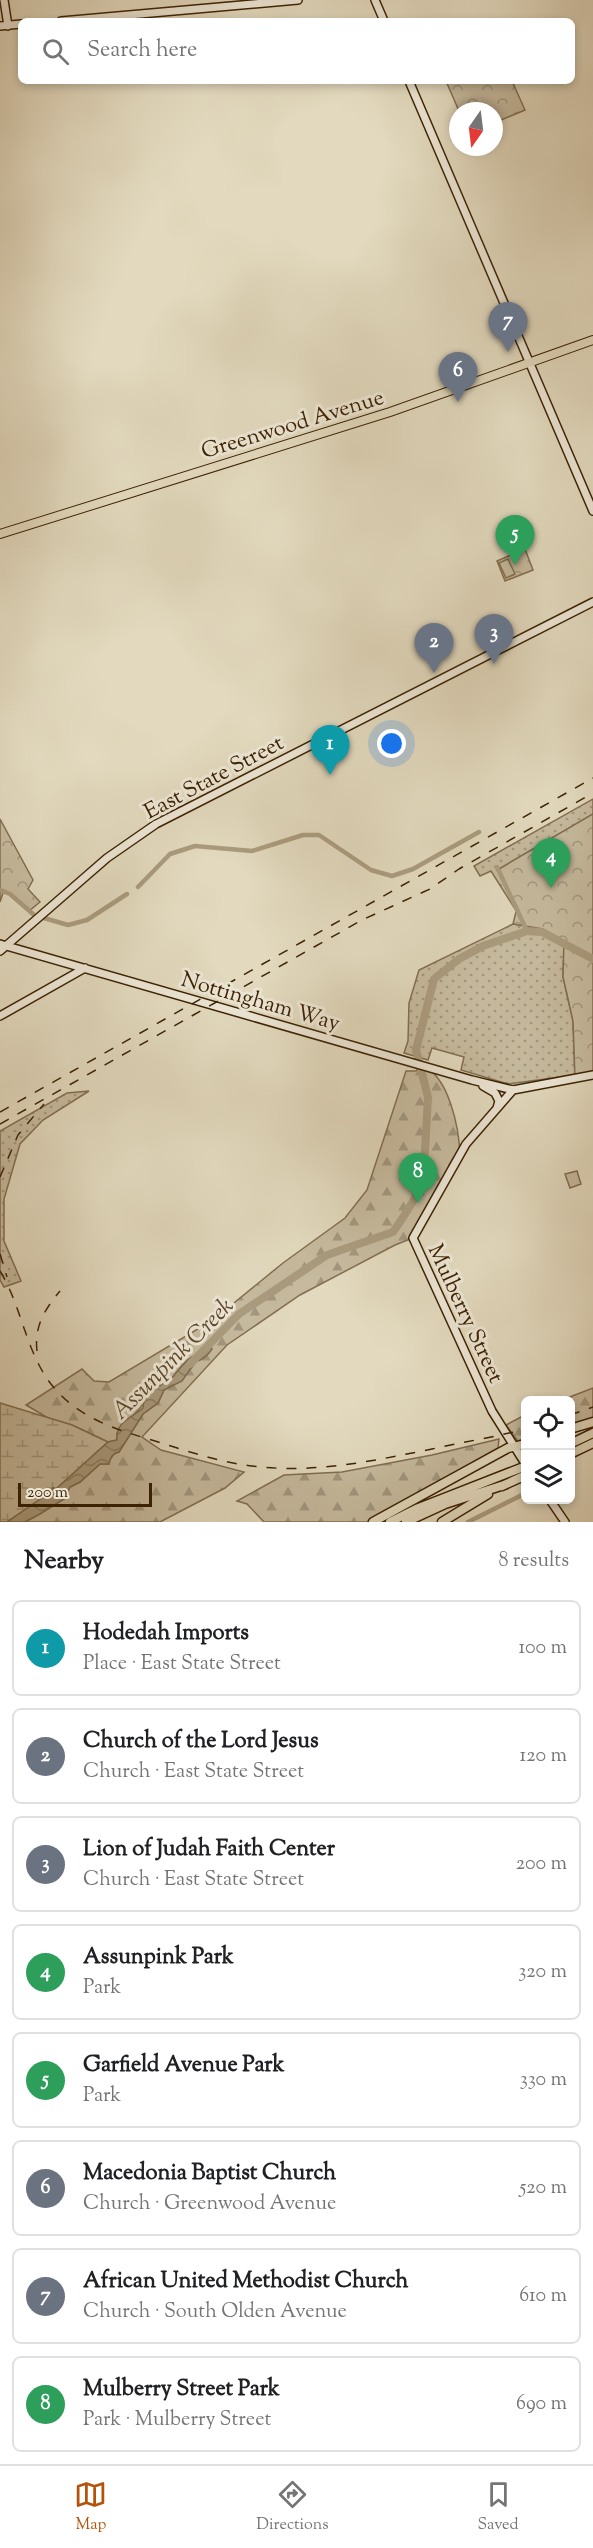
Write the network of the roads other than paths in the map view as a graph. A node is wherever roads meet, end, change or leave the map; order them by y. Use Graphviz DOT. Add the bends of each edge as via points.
graph roads {
  1 [pos="4,0"];
  2 [pos="298,0"];
  3 [pos="375,0"];
  4 [pos="95,18"];
  5 [pos="383,18"];
  6 [pos="4,26"];
  7 [pos="411,84"];
  8 [pos="593,340"];
  9 [pos="530,363"];
  10 [pos="593,510"];
  11 [pos="0,534"];
  12 [pos="593,602"];
  13 [pos="2,947"];
  14 [pos="85,968"];
  15 [pos="0,1016"];
  16 [pos="593,1075"];
  17 [pos="472,1080"];
  18 [pos="513,1090"];
  19 [pos="496,1111"];
  20 [pos="593,1422"];
  21 [pos="575,1427"];
  22 [pos="593,1433"];
  23 [pos="575,1442"];
  24 [pos="593,1443"];
  25 [pos="521,1445"];
  26 [pos="513,1447"];
  27 [pos="575,1452"];
  28 [pos="521,1464"];
  29 [pos="521,1471"];
  30 [pos="521,1472"];
  31 [pos="504,1485"];
  32 [pos="553,1504"];
  33 [pos="396,1521"];
  34 [pos="373,1522"];
  35 [pos="442,1522"];
  36 [pos="565,1522"];
  1 -- 6 [label="street"];
  2 -- 4 [label="street"];
  3 -- 5 [label="street"];
  7 -- 9 [label="street"];
  8 -- 9 [label="main road, Greenwood Avenue"];
  9 -- 10 [label="street"];
  9 -- 11 [label="main road, Greenwood Avenue" via="390,412"];
  12 -- 13 [label="street, East State Street" via="156,824 107,858"];
  13 -- 14 [label="street, Nottingham Way"];
  14 -- 15 [label="street"];
  14 -- 17 [label="street, Nottingham Way"];
  16 -- 18 [label="street"];
  17 -- 18 [label="street, Nottingham Way"];
  17 -- 19 [label="street" via="495,1093 499,1101"];
  18 -- 19 [label="street, Mulberry Street"];
  19 -- 26 [label="street, Mulberry Street" via="466,1144 413,1238 492,1411"];
  20 -- 21 [label="highway"];
  22 -- 23 [label="highway"];
  24 -- 27 [label="highway"];
  25 -- 26 [label="highway"];
  26 -- 28 [label="street, Mulberry Street"];
  26 -- 34 [label="highway"];
  29 -- 33 [label="highway" via="416,1509"];
  30 -- 31 [label="highway"];
  31 -- 33 [label="highway"];
  31 -- 35 [label="highway"];
  32 -- 36 [label="street"];
}
